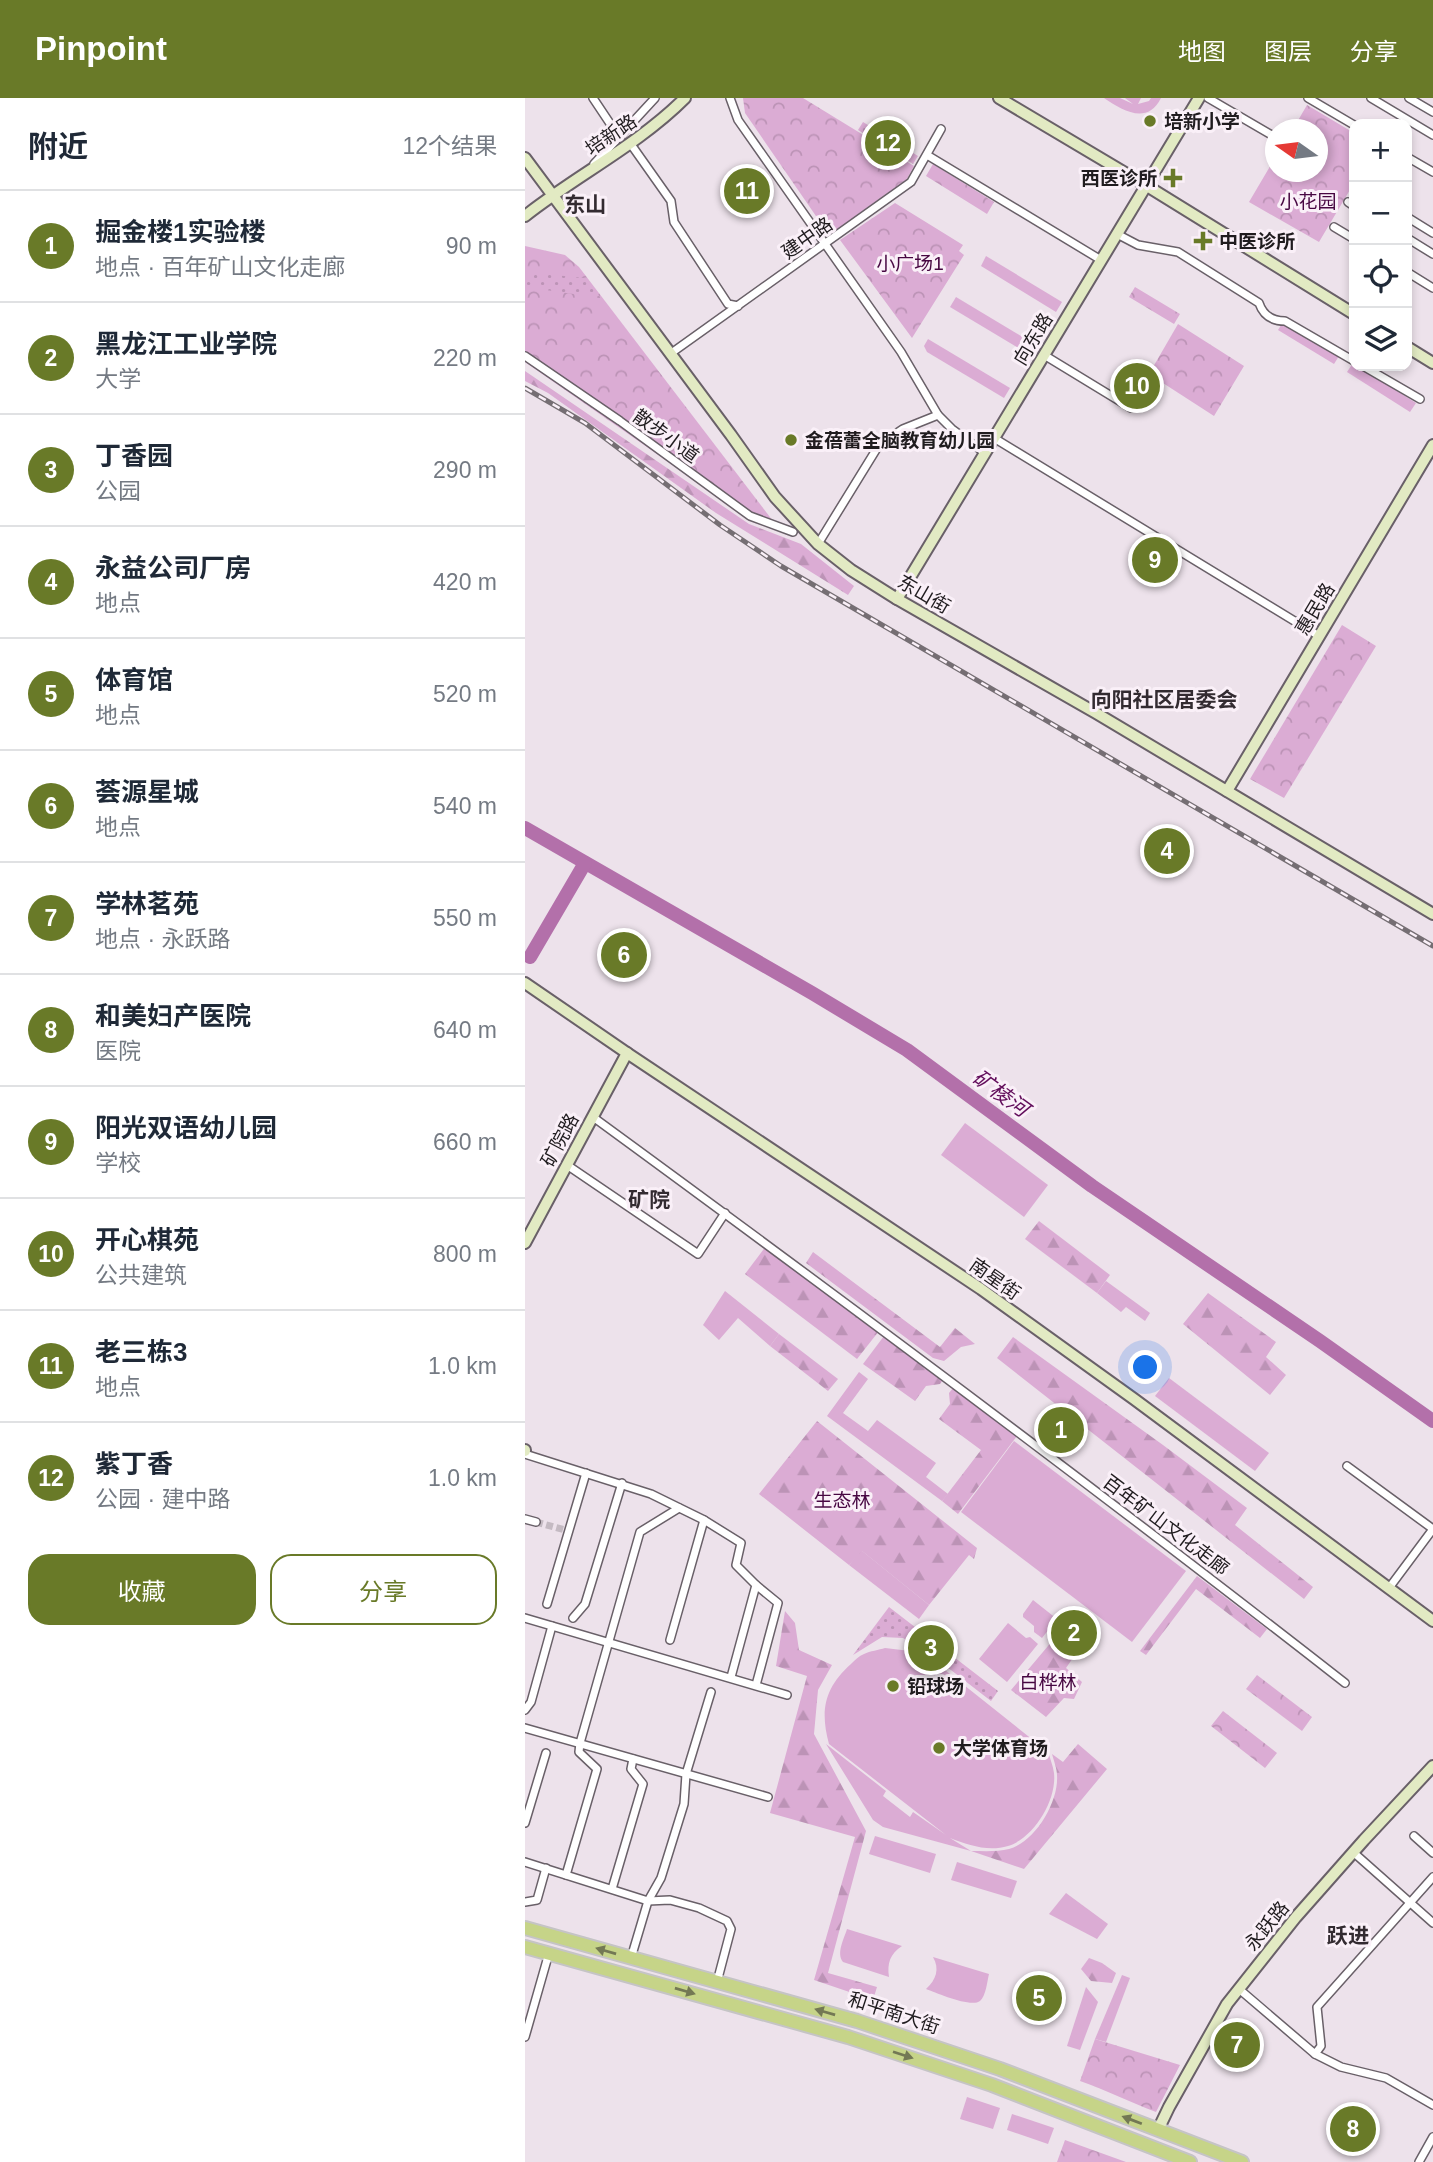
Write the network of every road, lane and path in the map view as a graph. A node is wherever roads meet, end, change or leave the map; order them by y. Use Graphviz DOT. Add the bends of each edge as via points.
graph roads {
  1 [pos="593,98"];
  2 [pos="655,98"];
  3 [pos="685,98"];
  4 [pos="730,98"];
  5 [pos="999,98"];
  6 [pos="1199,98"];
  7 [pos="1208,98"];
  8 [pos="1308,98"];
  9 [pos="1371,98"];
  10 [pos="1409,98"];
  11 [pos="1433,112"];
  12 [pos="1349,122"];
  13 [pos="941,129"];
  14 [pos="1265,131"];
  15 [pos="1433,135"];
  16 [pos="619,137"];
  17 [pos="630,144"];
  18 [pos="927,155"];
  19 [pos="525,158"];
  20 [pos="1412,160"];
  21 [pos="587,172"];
  22 [pos="1433,172"];
  23 [pos="1147,186"];
  24 [pos="552,195"];
  25 [pos="525,216"];
  26 [pos="1412,220"];
  27 [pos="1334,227"];
  28 [pos="1433,233"];
  29 [pos="1117,234"];
  30 [pos="1349,236"];
  31 [pos="1412,241"];
  32 [pos="825,244"];
  33 [pos="1433,254"];
  34 [pos="1101,260"];
  35 [pos="1412,275"];
  36 [pos="1433,288"];
  37 [pos="738,306"];
  38 [pos="1349,311"];
  39 [pos="1412,350"];
  40 [pos="670,354"];
  41 [pos="1044,355"];
  42 [pos="525,356"];
  43 [pos="1349,358"];
  44 [pos="1433,363"];
  45 [pos="1372,371"];
  46 [pos="1420,399"];
  47 [pos="1132,408"];
  48 [pos="938,415"];
  49 [pos="994,438"];
  50 [pos="1433,445"];
  51 [pos="985,453"];
  52 [pos="793,532"];
  53 [pos="818,544"];
  54 [pos="897,599"];
  55 [pos="1319,636"];
  56 [pos="1227,792"];
  57 [pos="1433,914"];
  58 [pos="527,989"];
  59 [pos="627,1053"];
  60 [pos="593,1117"];
  61 [pos="567,1165"];
  62 [pos="725,1213"];
  63 [pos="525,1243"];
  64 [pos="525,1451"];
  65 [pos="1347,1466"];
  66 [pos="586,1473"];
  67 [pos="622,1483"];
  68 [pos="679,1508"];
  69 [pos="525,1519"];
  70 [pos="704,1520"];
  71 [pos="536,1522"];
  72 [pos="756,1585"];
  73 [pos="1389,1588"];
  74 [pos="547,1604"];
  75 [pos="525,1618"];
  76 [pos="573,1618"];
  77 [pos="1433,1621"];
  78 [pos="552,1626"];
  79 [pos="670,1640"];
  80 [pos="609,1642"];
  81 [pos="731,1677"];
  82 [pos="1345,1683"];
  83 [pos="756,1685"];
  84 [pos="711,1692"];
  85 [pos="787,1695"];
  86 [pos="525,1710"];
  87 [pos="525,1728"];
  88 [pos="580,1744"];
  89 [pos="546,1753"];
  90 [pos="633,1759"];
  91 [pos="1433,1766"];
  92 [pos="686,1774"];
  93 [pos="768,1797"];
  94 [pos="525,1823"];
  95 [pos="1414,1836"];
  96 [pos="1353,1852"];
  97 [pos="1433,1853"];
  98 [pos="525,1862"];
  99 [pos="546,1868"];
  100 [pos="566,1875"];
  101 [pos="1433,1877"];
  102 [pos="612,1889"];
  103 [pos="648,1900"];
  104 [pos="525,1902"];
  105 [pos="1410,1902"];
  106 [pos="1433,1923"];
  107 [pos="525,1928"];
  108 [pos="525,1947"];
  109 [pos="549,1954"];
  110 [pos="631,1958"];
  111 [pos="717,1982"];
  112 [pos="1239,1989"];
  113 [pos="525,2035"];
  114 [pos="1315,2054"];
  115 [pos="1433,2105"];
  116 [pos="1158,2130"];
  117 [pos="1433,2137"];
  118 [pos="1190,2162"];
  119 [pos="1242,2162"];
  120 [pos="1419,2162"];
  1 -- 16 [label="street"];
  2 -- 16 [label="street"];
  3 -- 17 [label="street, 培新路"];
  4 -- 32 [label="street" via="738,120"];
  5 -- 23 [label="street"];
  6 -- 23 [label="street, 向东路"];
  7 -- 14 [label="street"];
  8 -- 12 [label="street"];
  9 -- 15 [label="street"];
  10 -- 11 [label="street"];
  13 -- 18 [label="street, 建中路"];
  16 -- 21 [label="street"];
  17 -- 21 [label="street, 培新路"];
  17 -- 37 [label="street" via="671,201 674,222 728,304"];
  18 -- 32 [label="street, 建中路" via="911,182"];
  18 -- 34 [label="street"];
  19 -- 24 [label="street, 东山街"];
  20 -- 22 [label="street"];
  21 -- 24 [label="street, 培新路"];
  23 -- 29 [label="street, 向东路"];
  23 -- 38 [label="street"];
  24 -- 25 [label="street, 培新路"];
  24 -- 40 [label="street, 东山街"];
  26 -- 28 [label="street"];
  27 -- 30 [label="street"];
  29 -- 34 [label="street, 向东路"];
  29 -- 43 [label="street" via="1138,245 1178,252 1259,303 1261,312"];
  31 -- 33 [label="street"];
  32 -- 37 [label="street, 建中路"];
  32 -- 48 [label="street" via="901,352"];
  34 -- 41 [label="street, 向东路"];
  35 -- 36 [label="street"];
  37 -- 40 [label="street, 建中路"];
  39 -- 44 [label="street"];
  40 -- 53 [label="street, 东山街" via="775,497"];
  41 -- 47 [label="street"];
  41 -- 49 [label="street, 向东路"];
  42 -- 52 [label="street, 散步小道" via="750,516"];
  45 -- 46 [label="street"];
  48 -- 51 [label="street"];
  48 -- 53 [label="street" via="879,445"];
  49 -- 51 [label="street, 向东路"];
  49 -- 55 [label="street"];
  50 -- 55 [label="street, 惠民路"];
  51 -- 54 [label="street, 向东路"];
  53 -- 54 [label="street, 东山街"];
  54 -- 56 [label="street, 东山街"];
  55 -- 56 [label="street, 惠民路"];
  56 -- 57 [label="street, 东山街"];
  58 -- 59 [label="street, 南星街"];
  59 -- 60 [label="street, 矿院路"];
  59 -- 73 [label="street, 南星街" via="981,1289"];
  60 -- 61 [label="street, 矿院路"];
  60 -- 62 [label="street, 百年矿山文化走廊"];
  61 -- 62 [label="street" via="698,1254"];
  61 -- 63 [label="street, 矿院路"];
  62 -- 82 [label="street, 百年矿山文化走廊"];
  64 -- 66 [label="street"];
  65 -- 73 [label="street" via="1433,1529"];
  66 -- 67 [label="street"];
  66 -- 74 [label="street"];
  67 -- 68 [label="street"];
  67 -- 76 [label="street" via="585,1604"];
  68 -- 70 [label="street"];
  68 -- 80 [label="street" via="640,1532"];
  69 -- 71 [label="street"];
  70 -- 72 [label="street" via="741,1543 736,1565"];
  70 -- 79 [label="street"];
  72 -- 81 [label="street"];
  72 -- 83 [label="street" via="778,1603"];
  73 -- 77 [label="street, 南星街"];
  75 -- 78 [label="street"];
  78 -- 80 [label="street"];
  78 -- 86 [label="street"];
  80 -- 81 [label="street"];
  80 -- 88 [label="street"];
  81 -- 83 [label="street"];
  83 -- 85 [label="street"];
  84 -- 92 [label="street"];
  87 -- 88 [label="street"];
  88 -- 90 [label="street"];
  88 -- 100 [label="street" via="579,1752 597,1769"];
  89 -- 94 [label="street"];
  90 -- 92 [label="street"];
  90 -- 102 [label="street" via="631,1769 643,1784"];
  91 -- 96 [label="street, 永跃路"];
  92 -- 93 [label="street"];
  92 -- 103 [label="street" via="684,1804 661,1878"];
  95 -- 97 [label="street"];
  96 -- 105 [label="street"];
  96 -- 112 [label="street, 永跃路"];
  98 -- 99 [label="street"];
  99 -- 100 [label="street"];
  99 -- 104 [label="street" via="537,1900"];
  100 -- 102 [label="street"];
  101 -- 105 [label="street"];
  102 -- 103 [label="street"];
  103 -- 110 [label="street"];
  103 -- 111 [label="street" via="670,1900 727,1921 731,1929"];
  105 -- 106 [label="street"];
  105 -- 114 [label="street" via="1317,2007 1321,2046"];
  110 -- 107 [label="main road, 和平南大街, one-way"];
  108 -- 109 [label="main road, 和平南大街"];
  109 -- 113 [label="street"];
  109 -- 118 [label="main road, 和平南大街, one-way" via="848,2037 992,2085"];
  110 -- 111 [label="main road, 和平南大街"];
  116 -- 111 [label="main road, 和平南大街, one-way" via="922,2042"];
  112 -- 114 [label="street"];
  112 -- 116 [label="street, 永跃路"];
  114 -- 115 [label="street" via="1341,2067 1386,2078"];
  116 -- 119 [label="main road, 和平南大街"];
  117 -- 120 [label="street"];
}
